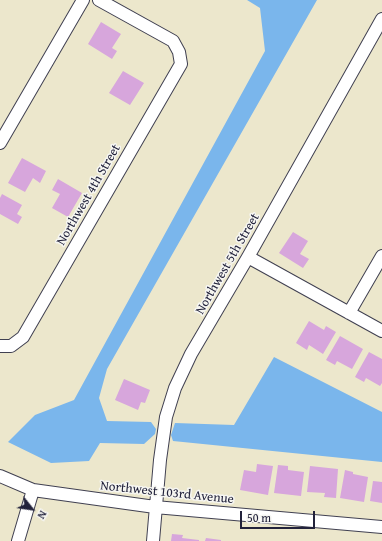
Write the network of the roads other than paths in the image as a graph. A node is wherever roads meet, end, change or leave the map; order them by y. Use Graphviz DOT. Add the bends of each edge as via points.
graph roads {
  1 [pos="82,0"];
  2 [pos="99,0"];
  3 [pos="382,19"];
  4 [pos="379,33"];
  5 [pos="0,143"];
  6 [pos="382,256"];
  7 [pos="248,257"];
  8 [pos="349,313"];
  9 [pos="382,330"];
  10 [pos="6,346"];
  11 [pos="0,476"];
  12 [pos="33,490"];
  13 [pos="155,507"];
  14 [pos="382,527"];
  15 [pos="18,541"];
  16 [pos="153,541"];
  1 -- 5 [label="street"];
  2 -- 10 [label="street, Northwest 4th Street" via="173,41 179,52 181,64 23,337"];
  3 -- 4 [label="street, Northwest 5th Street"];
  4 -- 7 [label="street, Northwest 5th Street"];
  6 -- 8 [label="street"];
  7 -- 8 [label="street"];
  7 -- 13 [label="street, Northwest 5th Street" via="191,354 175,388 166,417"];
  8 -- 9 [label="street"];
  11 -- 12 [label="street, Northwest 103rd Avenue"];
  12 -- 13 [label="street, Northwest 103rd Avenue"];
  12 -- 15 [label="street"];
  13 -- 14 [label="street, Northwest 103rd Avenue"];
  13 -- 16 [label="street, Northwest 5th Street"];
}
